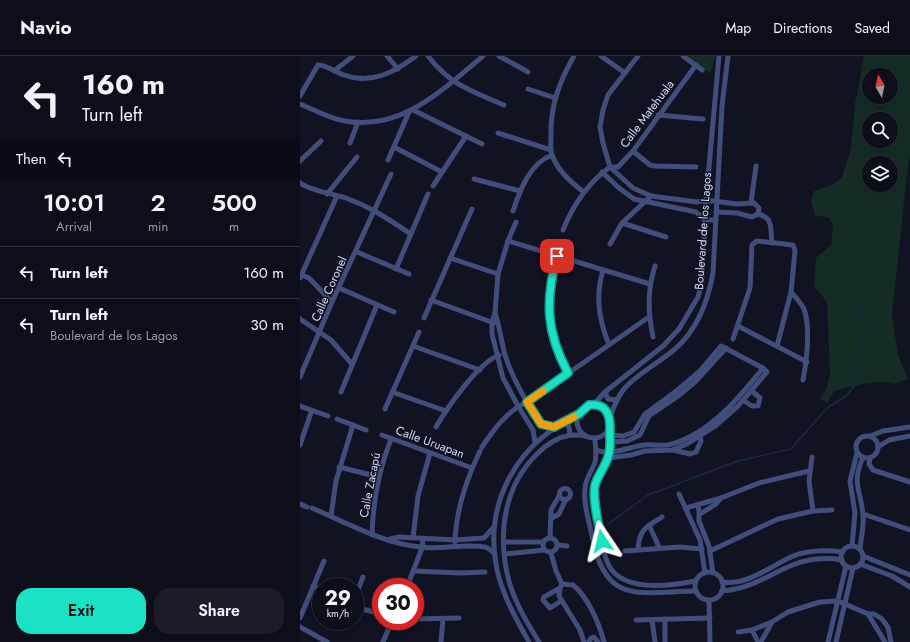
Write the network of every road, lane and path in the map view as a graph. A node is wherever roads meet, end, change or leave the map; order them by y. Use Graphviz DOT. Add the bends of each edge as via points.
graph roads {
  1 [pos="353,56"];
  2 [pos="387,56"];
  3 [pos="416,56"];
  4 [pos="428,56"];
  5 [pos="483,56"];
  6 [pos="499,56"];
  7 [pos="574,56"];
  8 [pos="601,56"];
  9 [pos="638,56"];
  10 [pos="683,56"];
  11 [pos="719,56"];
  12 [pos="728,56"];
  13 [pos="696,65"];
  14 [pos="398,69"];
  15 [pos="702,70"];
  16 [pos="334,71"];
  17 [pos="528,72"];
  18 [pos="625,73"];
  19 [pos="452,81"];
  20 [pos="528,89"];
  21 [pos="300,96"];
  22 [pos="555,98"];
  23 [pos="300,104"];
  24 [pos="504,105"];
  25 [pos="411,111"];
  26 [pos="658,115"];
  27 [pos="703,119"];
  28 [pos="358,122"];
  29 [pos="498,134"];
  30 [pos="466,136"];
  31 [pos="320,141"];
  32 [pos="350,143"];
  33 [pos="482,144"];
  34 [pos="394,147"];
  35 [pos="633,151"];
  36 [pos="551,152"];
  37 [pos="357,157"];
  38 [pos="388,160"];
  39 [pos="300,161"];
  40 [pos="756,166"];
  41 [pos="610,167"];
  42 [pos="696,167"];
  43 [pos="442,172"];
  44 [pos="602,172"];
  45 [pos="391,174"];
  46 [pos="474,179"];
  47 [pos="300,183"];
  48 [pos="433,186"];
  49 [pos="520,191"];
  50 [pos="584,192"];
  51 [pos="327,194"];
  52 [pos="428,194"];
  53 [pos="337,196"];
  54 [pos="651,196"];
  55 [pos="677,199"];
  56 [pos="706,200"];
  57 [pos="646,202"];
  58 [pos="697,202"];
  59 [pos="716,202"];
  60 [pos="751,203"];
  61 [pos="676,208"];
  62 [pos="374,209"];
  63 [pos="472,209"];
  64 [pos="513,211"];
  65 [pos="696,212"];
  66 [pos="716,212"];
  67 [pos="758,214"];
  68 [pos="705,220"];
  69 [pos="716,220"];
  70 [pos="516,222"];
  71 [pos="622,224"];
  72 [pos="563,230"];
  73 [pos="411,234"];
  74 [pos="666,237"];
  75 [pos="508,242"];
  76 [pos="772,243"];
  77 [pos="610,244"];
  78 [pos="357,252"];
  79 [pos="557,256"];
  80 [pos="450,258"];
  81 [pos="655,266"];
  82 [pos="396,269"];
  83 [pos="604,270"];
  84 [pos="409,274"];
  85 [pos="498,274"];
  86 [pos="300,275"];
  87 [pos="650,284"];
  88 [pos="339,288"];
  89 [pos="791,292"];
  90 [pos="431,300"];
  91 [pos="332,302"];
  92 [pos="377,304"];
  93 [pos="394,312"];
  94 [pos="495,313"];
  95 [pos="649,317"];
  96 [pos="424,318"];
  97 [pos="300,319"];
  98 [pos="492,322"];
  99 [pos="499,323"];
  100 [pos="738,326"];
  101 [pos="321,331"];
  102 [pos="419,332"];
  103 [pos="652,337"];
  104 [pos="732,338"];
  105 [pos="609,345"];
  106 [pos="413,346"];
  107 [pos="777,346"];
  108 [pos="726,348"];
  109 [pos="505,354"];
  110 [pos="497,356"];
  111 [pos="807,362"];
  112 [pos="352,364"];
  113 [pos="763,368"];
  114 [pos="480,370"];
  115 [pos="568,373"];
  116 [pos="300,378"];
  117 [pos="803,380"];
  118 [pos="745,390"];
  119 [pos="341,392"];
  120 [pos="392,392"];
  121 [pos="605,392"];
  122 [pos="751,393"];
  123 [pos="617,400"];
  124 [pos="744,401"];
  125 [pos="527,402"];
  126 [pos="594,404"];
  127 [pos="300,406"];
  128 [pos="518,406"];
  129 [pos="385,409"];
  130 [pos="312,410"];
  131 [pos="446,411"];
  132 [pos="579,414"];
  133 [pos="724,415"];
  134 [pos="328,416"];
  135 [pos="610,417"];
  136 [pos="337,419"];
  137 [pos="563,421"];
  138 [pos="541,424"];
  139 [pos="353,425"];
  140 [pos="436,427"];
  141 [pos="554,427"];
  142 [pos="910,427"];
  143 [pos="610,428"];
  144 [pos="366,430"];
  145 [pos="533,430"];
  146 [pos="636,430"];
  147 [pos="699,434"];
  148 [pos="382,435"];
  149 [pos="570,435"];
  150 [pos="611,435"];
  151 [pos="640,435"];
  152 [pos="586,436"];
  153 [pos="870,436"];
  154 [pos="910,436"];
  155 [pos="595,438"];
  156 [pos="391,439"];
  157 [pos="612,442"];
  158 [pos="534,443"];
  159 [pos="300,445"];
  160 [pos="643,445"];
  161 [pos="671,447"];
  162 [pos="878,447"];
  163 [pos="596,450"];
  164 [pos="645,451"];
  165 [pos="430,452"];
  166 [pos="857,453"];
  167 [pos="609,455"];
  168 [pos="863,457"];
  169 [pos="812,458"];
  170 [pos="870,458"];
  171 [pos="339,467"];
  172 [pos="472,468"];
  173 [pos="810,471"];
  174 [pos="379,476"];
  175 [pos="910,482"];
  176 [pos="506,484"];
  177 [pos="513,486"];
  178 [pos="679,494"];
  179 [pos="559,496"];
  180 [pos="721,498"];
  181 [pos="566,499"];
  182 [pos="300,504"];
  183 [pos="697,505"];
  184 [pos="686,508"];
  185 [pos="832,510"];
  186 [pos="813,511"];
  187 [pos="700,514"];
  188 [pos="863,514"];
  189 [pos="331,516"];
  190 [pos="662,517"];
  191 [pos="552,518"];
  192 [pos="649,525"];
  193 [pos="495,526"];
  194 [pos="910,530"];
  195 [pos="372,535"];
  196 [pos="413,538"];
  197 [pos="484,538"];
  198 [pos="550,538"];
  199 [pos="707,538"];
  200 [pos="390,539"];
  201 [pos="423,540"];
  202 [pos="455,540"];
  203 [pos="700,540"];
  204 [pos="504,542"];
  205 [pos="543,542"];
  206 [pos="558,545"];
  207 [pos="567,546"];
  208 [pos="852,546"];
  209 [pos="455,547"];
  210 [pos="484,547"];
  211 [pos="659,547"];
  212 [pos="422,548"];
  213 [pos="860,549"];
  214 [pos="544,550"];
  215 [pos="638,550"];
  216 [pos="702,550"];
  217 [pos="625,551"];
  218 [pos="710,551"];
  219 [pos="843,552"];
  220 [pos="551,553"];
  221 [pos="495,554"];
  222 [pos="505,554"];
  223 [pos="863,556"];
  224 [pos="842,560"];
  225 [pos="324,561"];
  226 [pos="860,564"];
  227 [pos="846,566"];
  228 [pos="853,568"];
  229 [pos="414,570"];
  230 [pos="485,572"];
  231 [pos="705,573"];
  232 [pos="713,573"];
  233 [pos="910,575"];
  234 [pos="317,578"];
  235 [pos="411,578"];
  236 [pos="695,580"];
  237 [pos="722,582"];
  238 [pos="680,583"];
  239 [pos="667,584"];
  240 [pos="561,586"];
  241 [pos="910,587"];
  242 [pos="312,588"];
  243 [pos="695,591"];
  244 [pos="722,591"];
  245 [pos="667,592"];
  246 [pos="680,592"];
  247 [pos="561,601"];
  248 [pos="709,601"];
  249 [pos="838,601"];
  250 [pos="845,603"];
  251 [pos="868,614"];
  252 [pos="300,618"];
  253 [pos="459,618"];
  254 [pos="710,618"];
  255 [pos="424,619"];
  256 [pos="443,619"];
  257 [pos="665,619"];
  258 [pos="636,620"];
  259 [pos="652,620"];
  260 [pos="772,622"];
  261 [pos="300,627"];
  262 [pos="388,630"];
  263 [pos="752,630"];
  264 [pos="738,632"];
  265 [pos="601,641"];
  266 [pos="327,642"];
  267 [pos="383,642"];
  268 [pos="441,642"];
  269 [pos="529,642"];
  270 [pos="539,642"];
  271 [pos="584,642"];
  272 [pos="655,642"];
  273 [pos="665,642"];
  274 [pos="710,642"];
  275 [pos="758,642"];
  276 [pos="761,642"];
  277 [pos="828,642"];
  278 [pos="836,642"];
  279 [pos="885,642"];
  280 [pos="891,642"];
  1 -- 16 [label="street"];
  2 -- 14 [label="street"];
  3 -- 14 [label="street"];
  4 -- 19 [label="street"];
  5 -- 19 [label="street"];
  6 -- 17 [label="street"];
  7 -- 22 [label="street"];
  8 -- 18 [label="street"];
  9 -- 18 [label="street"];
  10 -- 13 [label="street"];
  11 -- 56 [label="street, Boulevard de los Lagos"];
  12 -- 59 [label="street, Boulevard de los Lagos"];
  13 -- 15 [label="street"];
  13 -- 26 [label="street, Calle Matehuala"];
  14 -- 16 [label="street" via="385,76 365,78 345,76"];
  16 -- 21 [label="street" via="318,65"];
  18 -- 41 [label="street" via="608,95 600,127"];
  19 -- 24 [label="street"];
  19 -- 25 [label="street" via="434,97"];
  20 -- 22 [label="street"];
  22 -- 36 [label="street" via="551,117"];
  23 -- 28 [label="street" via="340,120"];
  25 -- 28 [label="street" via="391,119"];
  25 -- 30 [label="street"];
  25 -- 34 [label="street"];
  26 -- 27 [label="street"];
  26 -- 35 [label="street, Calle Matehuala"];
  28 -- 32 [label="street"];
  29 -- 36 [label="street"];
  30 -- 33 [label="street"];
  30 -- 43 [label="street"];
  31 -- 39 [label="street"];
  34 -- 38 [label="street"];
  34 -- 43 [label="street"];
  35 -- 41 [label="street, Calle Matehuala" via="618,167"];
  35 -- 42 [label="street" via="647,163 655,166"];
  36 -- 49 [label="street" via="538,163"];
  36 -- 50 [label="street" via="563,174"];
  37 -- 51 [label="street"];
  40 -- 60 [label="street"];
  41 -- 44 [label="street, Calle Matehuala"];
  41 -- 54 [label="street" via="633,188"];
  43 -- 48 [label="street"];
  44 -- 50 [label="street, Calle Matehuala"];
  44 -- 57 [label="street" via="626,194"];
  45 -- 62 [label="street, Calle Coronel"];
  46 -- 49 [label="street"];
  47 -- 51 [label="street"];
  49 -- 64 [label="street"];
  50 -- 72 [label="street, Calle Matehuala" via="569,215"];
  51 -- 53 [label="street"];
  52 -- 73 [label="street"];
  53 -- 62 [label="street"];
  53 -- 86 [label="street"];
  54 -- 55 [label="street"];
  54 -- 57 [label="street"];
  55 -- 58 [label="street"];
  55 -- 61 [label="street"];
  56 -- 58 [label="street"];
  56 -- 59 [label="street"];
  56 -- 68 [label="street, Boulevard de los Lagos"];
  57 -- 61 [label="street"];
  57 -- 71 [label="street"];
  58 -- 65 [label="street"];
  59 -- 60 [label="street"];
  59 -- 66 [label="street, Boulevard de los Lagos"];
  60 -- 67 [label="street" via="759,208"];
  61 -- 65 [label="street"];
  62 -- 73 [label="street"];
  62 -- 78 [label="street, Calle Coronel"];
  63 -- 80 [label="street"];
  65 -- 68 [label="street"];
  66 -- 67 [label="street" via="752,217"];
  66 -- 69 [label="street, Boulevard de los Lagos"];
  67 -- 76 [label="street" via="769,219"];
  68 -- 69 [label="street"];
  68 -- 121 [label="street, Boulevard de los Lagos" via="702,282 692,310 663,346"];
  69 -- 123 [label="street, Boulevard de los Lagos" via="713,273 709,296 700,315 676,349 632,381"];
  70 -- 75 [label="street"];
  71 -- 74 [label="street"];
  71 -- 77 [label="street"];
  73 -- 82 [label="street"];
  75 -- 79 [label="street"];
  75 -- 85 [label="street"];
  76 -- 89 [label="street" via="793,245 795,248"];
  76 -- 100 [label="street" via="757,241 752,245 750,288"];
  78 -- 82 [label="street"];
  78 -- 88 [label="street, Calle Coronel"];
  79 -- 83 [label="street"];
  79 -- 115 [label="street" via="548,300 549,317 552,338"];
  80 -- 85 [label="street"];
  80 -- 90 [label="street"];
  81 -- 87 [label="street"];
  82 -- 84 [label="street"];
  83 -- 87 [label="street"];
  83 -- 105 [label="street" via="598,294 599,311 601,326"];
  85 -- 94 [label="street"];
  86 -- 91 [label="street" via="308,278"];
  87 -- 95 [label="street"];
  88 -- 91 [label="street, Calle Coronel"];
  88 -- 92 [label="street"];
  89 -- 107 [label="street"];
  89 -- 111 [label="street" via="805,311"];
  90 -- 96 [label="street"];
  90 -- 98 [label="street"];
  91 -- 101 [label="street, Calle Coronel"];
  92 -- 93 [label="street"];
  92 -- 112 [label="street"];
  94 -- 98 [label="street"];
  94 -- 99 [label="street"];
  95 -- 103 [label="street"];
  95 -- 105 [label="street"];
  97 -- 101 [label="street"];
  98 -- 99 [label="street"];
  98 -- 110 [label="street"];
  99 -- 109 [label="street"];
  100 -- 104 [label="street"];
  100 -- 107 [label="street"];
  101 -- 112 [label="street"];
  101 -- 116 [label="street, Calle Coronel"];
  102 -- 106 [label="street"];
  105 -- 115 [label="street"];
  106 -- 114 [label="street"];
  106 -- 120 [label="street"];
  107 -- 111 [label="street"];
  108 -- 113 [label="street"];
  108 -- 146 [label="street" via="720,347 699,372 645,414"];
  108 -- 151 [label="street" via="695,382 648,416"];
  109 -- 110 [label="street"];
  109 -- 125 [label="street" via="514,380"];
  110 -- 114 [label="street"];
  110 -- 128 [label="street" via="503,378"];
  111 -- 117 [label="street"];
  112 -- 119 [label="street"];
  113 -- 118 [label="street"];
  113 -- 122 [label="street" via="766,374"];
  114 -- 131 [label="street"];
  115 -- 125 [label="street"];
  118 -- 122 [label="street"];
  118 -- 133 [label="street"];
  120 -- 129 [label="street"];
  120 -- 131 [label="street"];
  121 -- 123 [label="street" via="608,399"];
  121 -- 126 [label="street, Boulevard de los Lagos"];
  122 -- 124 [label="street"];
  122 -- 124 [label="street" via="760,398 758,406 752,406"];
  123 -- 135 [label="street, Boulevard de los Lagos"];
  124 -- 133 [label="street"];
  125 -- 128 [label="street"];
  125 -- 138 [label="street"];
  126 -- 132 [label="street" via="585,407"];
  126 -- 135 [label="street" via="604,408"];
  127 -- 130 [label="street"];
  128 -- 145 [label="street"];
  128 -- 172 [label="street" via="501,422 481,449"];
  130 -- 134 [label="street"];
  130 -- 159 [label="street"];
  131 -- 140 [label="street"];
  132 -- 137 [label="street"];
  132 -- 152 [label="street" via="578,424"];
  133 -- 147 [label="street"];
  135 -- 143 [label="street"];
  136 -- 139 [label="street"];
  137 -- 141 [label="street"];
  137 -- 149 [label="street" via="569,427"];
  138 -- 141 [label="street"];
  138 -- 145 [label="street"];
  139 -- 144 [label="street"];
  139 -- 171 [label="street"];
  141 -- 158 [label="street"];
  142 -- 153 [label="street"];
  143 -- 150 [label="street"];
  143 -- 155 [label="street" via="604,435"];
  145 -- 158 [label="street"];
  146 -- 150 [label="street" via="626,436"];
  146 -- 151 [label="street"];
  147 -- 161 [label="street"];
  147 -- 161 [label="street" via="699,448 693,454"];
  148 -- 156 [label="street, Calle Uruapan"];
  149 -- 152 [label="street"];
  149 -- 177 [label="street" via="545,446 531,460"];
  150 -- 157 [label="street"];
  151 -- 157 [label="street" via="627,441"];
  151 -- 160 [label="street"];
  152 -- 155 [label="street"];
  153 -- 162 [label="street" via="876,440"];
  153 -- 166 [label="street" via="862,436 858,440 855,446"];
  154 -- 162 [label="street" via="889,440"];
  155 -- 163 [label="street"];
  156 -- 165 [label="street, Calle Uruapan"];
  156 -- 174 [label="street, Calle Zacapú"];
  157 -- 167 [label="street"];
  158 -- 176 [label="street" via="522,456"];
  160 -- 161 [label="street"];
  160 -- 164 [label="street"];
  160 -- 167 [label="street"];
  161 -- 164 [label="street"];
  162 -- 170 [label="street" via="876,454"];
  163 -- 167 [label="street"];
  163 -- 245 [label="street" via="585,486 584,499 593,546 601,570 617,586 630,592"];
  164 -- 167 [label="street" via="631,455"];
  165 -- 172 [label="street, Calle Uruapan"];
  165 -- 196 [label="street" via="418,496"];
  166 -- 168 [label="street"];
  166 -- 208 [label="street" via="850,481 855,513"];
  167 -- 239 [label="street" via="595,492 608,564 620,578 630,582"];
  168 -- 170 [label="street"];
  168 -- 188 [label="street" via="856,482"];
  169 -- 173 [label="street"];
  170 -- 175 [label="street" via="869,464 873,470"];
  171 -- 174 [label="street"];
  171 -- 189 [label="street"];
  172 -- 202 [label="street" via="460,500"];
  173 -- 180 [label="street" via="759,483"];
  173 -- 186 [label="street"];
  174 -- 195 [label="street, Calle Zacapú"];
  176 -- 177 [label="street"];
  176 -- 193 [label="street"];
  177 -- 204 [label="street" via="506,509"];
  178 -- 184 [label="street"];
  179 -- 181 [label="street"];
  179 -- 181 [label="street" via="560,490 566,489 570,495"];
  179 -- 191 [label="street" via="551,510"];
  180 -- 183 [label="street"];
  180 -- 187 [label="street"];
  181 -- 191 [label="street" via="559,514"];
  182 -- 189 [label="street"];
  183 -- 184 [label="street"];
  183 -- 187 [label="street"];
  184 -- 203 [label="street"];
  185 -- 186 [label="street"];
  186 -- 218 [label="street" via="778,519"];
  187 -- 199 [label="street" via="699,521"];
  188 -- 194 [label="street"];
  188 -- 213 [label="street"];
  189 -- 195 [label="street"];
  190 -- 192 [label="street"];
  191 -- 198 [label="street"];
  192 -- 211 [label="street"];
  192 -- 215 [label="street" via="641,532"];
  193 -- 197 [label="street"];
  193 -- 221 [label="street"];
  195 -- 200 [label="street"];
  196 -- 200 [label="street"];
  196 -- 201 [label="street"];
  197 -- 202 [label="street"];
  197 -- 210 [label="street"];
  198 -- 205 [label="street"];
  198 -- 206 [label="street"];
  199 -- 203 [label="street"];
  199 -- 218 [label="street"];
  200 -- 212 [label="street"];
  201 -- 202 [label="street"];
  201 -- 212 [label="street"];
  202 -- 209 [label="street"];
  203 -- 216 [label="street"];
  204 -- 205 [label="street"];
  204 -- 222 [label="street"];
  205 -- 214 [label="street"];
  206 -- 207 [label="street"];
  206 -- 220 [label="street"];
  208 -- 213 [label="street"];
  208 -- 219 [label="street"];
  209 -- 210 [label="street"];
  209 -- 212 [label="street"];
  210 -- 221 [label="street"];
  211 -- 215 [label="street"];
  211 -- 216 [label="street" via="680,546"];
  212 -- 229 [label="street"];
  213 -- 223 [label="street"];
  214 -- 220 [label="street"];
  214 -- 222 [label="street"];
  215 -- 217 [label="street"];
  216 -- 231 [label="street"];
  218 -- 232 [label="street"];
  219 -- 224 [label="street"];
  219 -- 237 [label="street" via="828,550 803,553 747,580 730,584"];
  220 -- 240 [label="street"];
  221 -- 269 [label="street" via="503,590"];
  222 -- 270 [label="street" via="512,590"];
  223 -- 226 [label="street"];
  223 -- 233 [label="street"];
  224 -- 227 [label="street"];
  224 -- 244 [label="street" via="796,562 746,587"];
  225 -- 234 [label="street"];
  226 -- 228 [label="street"];
  226 -- 241 [label="street" via="892,576"];
  227 -- 228 [label="street"];
  227 -- 249 [label="street"];
  228 -- 250 [label="street"];
  229 -- 230 [label="street" via="461,574"];
  229 -- 235 [label="street"];
  231 -- 232 [label="street"];
  231 -- 236 [label="street"];
  232 -- 237 [label="street" via="719,576"];
  236 -- 238 [label="street"];
  236 -- 243 [label="street"];
  237 -- 244 [label="street"];
  238 -- 239 [label="street"];
  238 -- 246 [label="street"];
  239 -- 245 [label="street"];
  240 -- 247 [label="street"];
  240 -- 247 [label="street" via="543,600 550,608"];
  240 -- 265 [label="street" via="572,585 583,597 597,622"];
  242 -- 252 [label="street"];
  243 -- 246 [label="street"];
  243 -- 248 [label="street" via="700,598"];
  244 -- 248 [label="street" via="717,598"];
  245 -- 246 [label="street"];
  247 -- 271 [label="street" via="580,630"];
  248 -- 254 [label="street"];
  249 -- 250 [label="street"];
  249 -- 260 [label="street" via="805,606 788,612"];
  249 -- 277 [label="street"];
  250 -- 251 [label="street"];
  250 -- 278 [label="street"];
  251 -- 279 [label="street"];
  251 -- 280 [label="street" via="874,614 888,626"];
  253 -- 256 [label="street"];
  254 -- 257 [label="street"];
  254 -- 274 [label="street"];
  255 -- 256 [label="street"];
  256 -- 268 [label="street"];
  257 -- 259 [label="street"];
  257 -- 273 [label="street"];
  258 -- 259 [label="street"];
  259 -- 272 [label="street"];
  260 -- 263 [label="street"];
  260 -- 276 [label="street"];
  261 -- 266 [label="street"];
  262 -- 267 [label="street"];
  263 -- 264 [label="street"];
  263 -- 275 [label="street"];
  265 -- 271 [label="street" via="592,637"];
}
